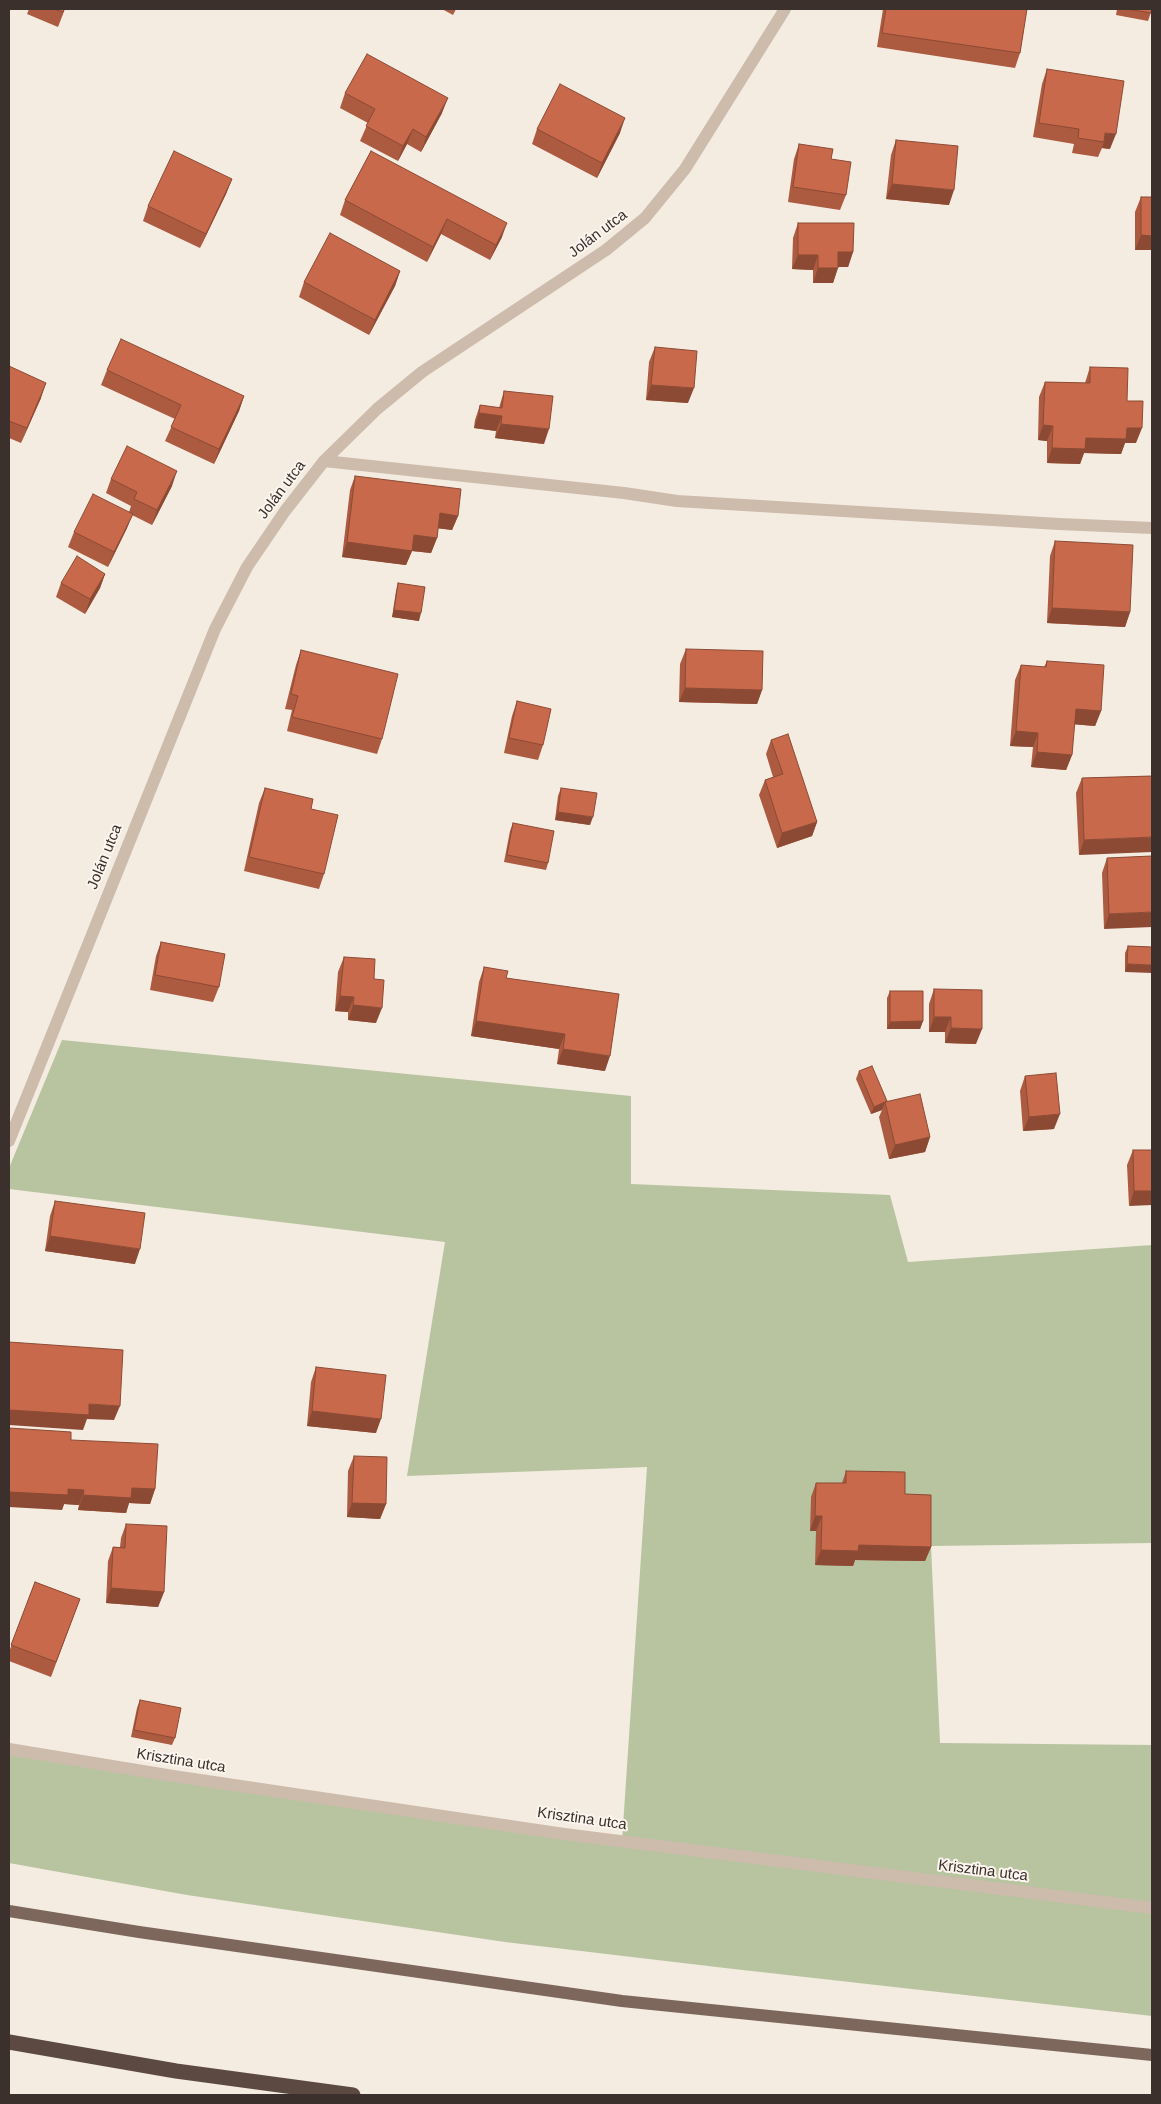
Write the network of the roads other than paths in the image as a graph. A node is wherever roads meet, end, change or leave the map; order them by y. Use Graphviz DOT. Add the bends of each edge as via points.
graph roads {
  1 [pos="785,9"];
  2 [pos="324,461"];
  3 [pos="1152,528"];
  4 [pos="9,1141"];
  5 [pos="9,1749"];
  6 [pos="1152,1908"];
  7 [pos="9,1911"];
  8 [pos="9,2042"];
  9 [pos="1152,2054"];
  10 [pos="353,2095"];
  1 -- 2 [label="street, Jolán utca" via="685,169 645,218 606,250 422,372 377,409"];
  2 -- 3 [label="street" via="678,501"];
  2 -- 4 [label="street, Jolán utca" via="284,511 247,567 215,629"];
  5 -- 6 [label="street, Krisztina utca" via="564,1834"];
  7 -- 9 [label="main road" via="622,2001"];
  8 -- 10 [label="highway" via="176,2071"];
}
